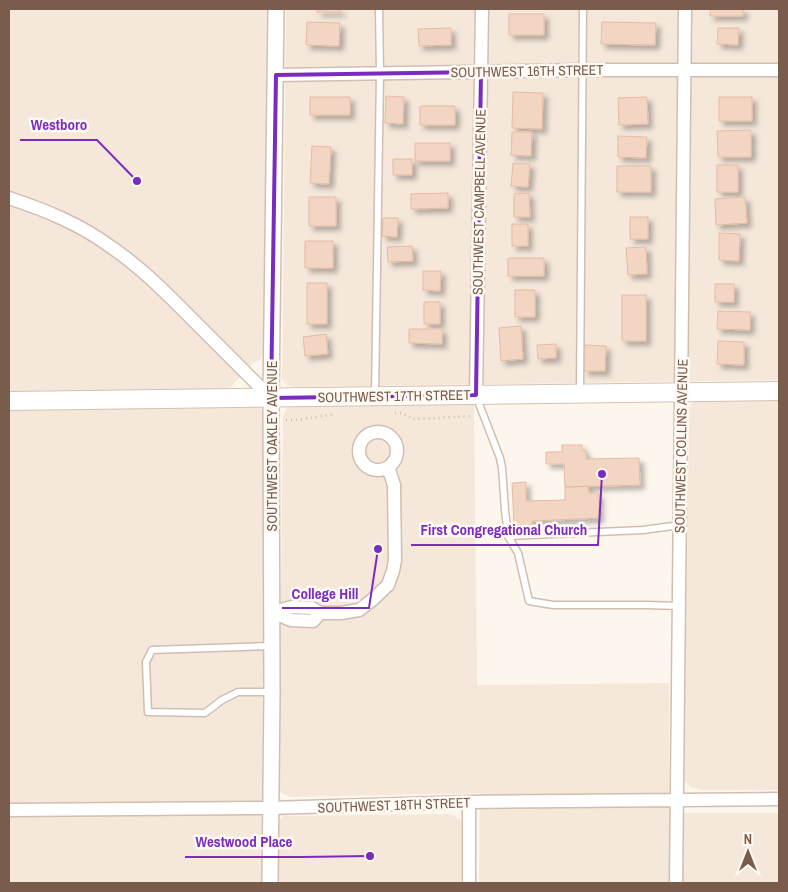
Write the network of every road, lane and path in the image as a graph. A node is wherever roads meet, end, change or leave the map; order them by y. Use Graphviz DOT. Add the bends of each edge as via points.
graph roads {
  1 [pos="276,9"];
  2 [pos="379,9"];
  3 [pos="482,9"];
  4 [pos="583,9"];
  5 [pos="685,9"];
  6 [pos="582,70"];
  7 [pos="779,70"];
  8 [pos="684,71"];
  9 [pos="481,72"];
  10 [pos="380,73"];
  11 [pos="276,75"];
  12 [pos="9,198"];
  13 [pos="779,391"];
  14 [pos="681,392"];
  15 [pos="580,393"];
  16 [pos="375,395"];
  17 [pos="476,395"];
  18 [pos="271,398"];
  19 [pos="9,401"];
  20 [pos="388,467"];
  21 [pos="680,525"];
  22 [pos="508,536"];
  23 [pos="679,606"];
  24 [pos="272,612"];
  25 [pos="272,646"];
  26 [pos="272,692"];
  27 [pos="779,799"];
  28 [pos="676,800"];
  29 [pos="469,802"];
  30 [pos="270,808"];
  31 [pos="9,810"];
  32 [pos="270,883"];
  33 [pos="469,883"];
  34 [pos="676,883"];
  1 -- 11 [label="street, SOUTHWEST OAKLEY AVENUE"];
  2 -- 10 [label="lane"];
  3 -- 9 [label="street, SOUTHWEST CAMPBELL AVENUE"];
  4 -- 6 [label="lane"];
  5 -- 8 [label="street, SOUTHWEST COLLINS AVENUE"];
  6 -- 8 [label="street, SOUTHWEST 16TH STREET"];
  6 -- 9 [label="street, SOUTHWEST 16TH STREET"];
  6 -- 15 [label="lane"];
  7 -- 8 [label="street, SOUTHWEST 16TH STREET"];
  8 -- 14 [label="street, SOUTHWEST COLLINS AVENUE"];
  9 -- 10 [label="street, SOUTHWEST 16TH STREET"];
  9 -- 17 [label="street, SOUTHWEST CAMPBELL AVENUE"];
  10 -- 11 [label="street, SOUTHWEST 16TH STREET"];
  10 -- 16 [label="lane"];
  11 -- 18 [label="street, SOUTHWEST OAKLEY AVENUE"];
  12 -- 18 [label="street" via="70,222 132,262"];
  13 -- 14 [label="main road, SOUTHWEST 17TH STREET"];
  14 -- 15 [label="main road, SOUTHWEST 17TH STREET"];
  14 -- 21 [label="street, SOUTHWEST COLLINS AVENUE"];
  15 -- 17 [label="main road, SOUTHWEST 17TH STREET"];
  16 -- 17 [label="main road, SOUTHWEST 17TH STREET"];
  16 -- 18 [label="main road, SOUTHWEST 17TH STREET"];
  17 -- 22 [label="lane" via="500,458"];
  18 -- 19 [label="main road, SOUTHWEST 17TH STREET"];
  18 -- 24 [label="street, SOUTHWEST OAKLEY AVENUE"];
  20 -- 24 [label="street" via="394,485 395,560 388,584 359,610 320,613 313,620 291,620"];
  21 -- 22 [label="lane" via="643,530"];
  21 -- 23 [label="street, SOUTHWEST COLLINS AVENUE"];
  22 -- 23 [label="lane" via="518,553 528,601 553,605"];
  23 -- 28 [label="street, SOUTHWEST COLLINS AVENUE"];
  24 -- 25 [label="street, SOUTHWEST OAKLEY AVENUE"];
  25 -- 26 [label="street, SOUTHWEST OAKLEY AVENUE"];
  25 -- 26 [label="lane" via="152,650 146,662 148,712 205,713 238,692"];
  26 -- 30 [label="street, SOUTHWEST OAKLEY AVENUE"];
  27 -- 28 [label="street, SOUTHWEST 18TH STREET"];
  28 -- 29 [label="street, SOUTHWEST 18TH STREET"];
  28 -- 34 [label="street, SOUTHWEST COLLINS AVENUE"];
  29 -- 30 [label="street, SOUTHWEST 18TH STREET"];
  29 -- 33 [label="street"];
  30 -- 31 [label="street, SOUTHWEST 18TH STREET"];
  30 -- 32 [label="street, SOUTHWEST OAKLEY AVENUE"];
}
